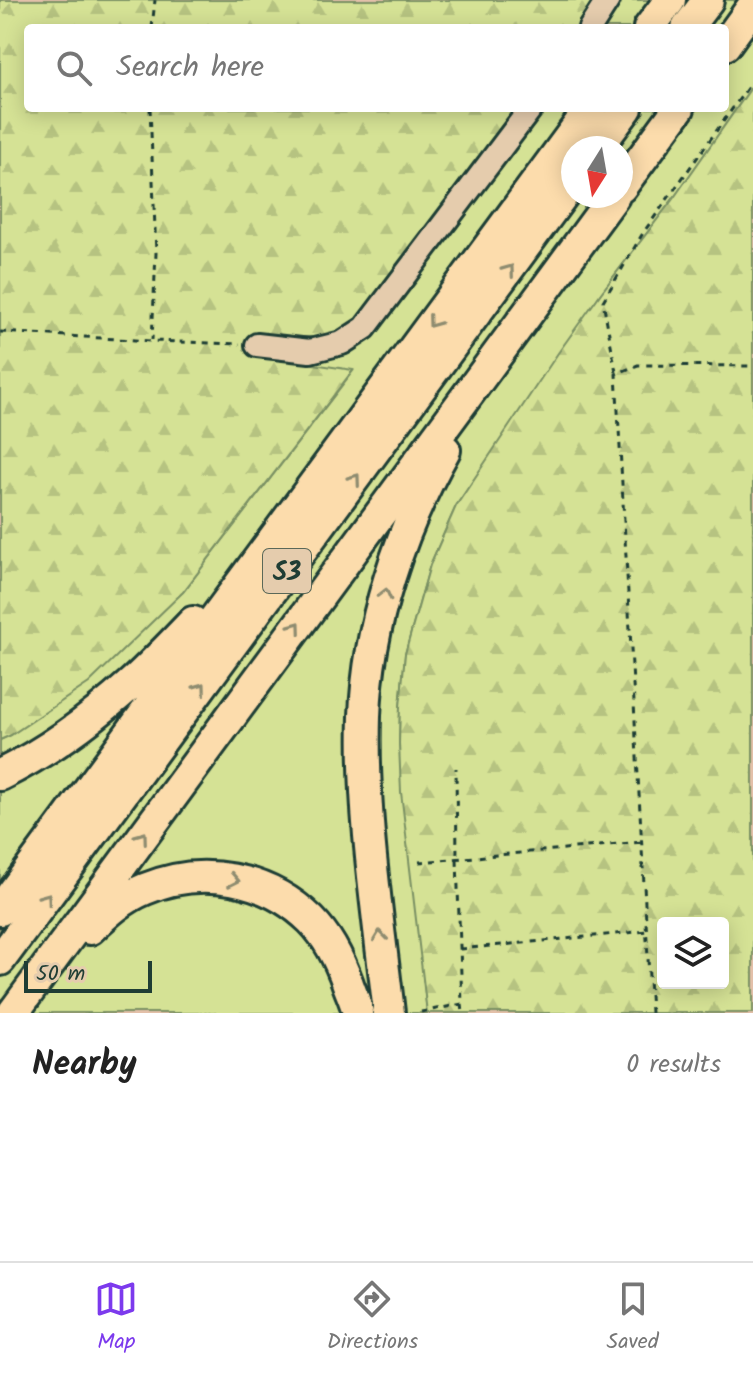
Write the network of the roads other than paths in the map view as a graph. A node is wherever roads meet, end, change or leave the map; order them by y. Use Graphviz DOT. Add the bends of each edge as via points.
graph roads {
  1 [pos="608,0"];
  2 [pos="670,0"];
  3 [pos="708,0"];
  4 [pos="753,6"];
  5 [pos="593,24"];
  6 [pos="652,24"];
  7 [pos="690,24"];
  8 [pos="729,39"];
  9 [pos="528,112"];
  10 [pos="588,112"];
  11 [pos="624,112"];
  12 [pos="676,112"];
  13 [pos="606,136"];
  14 [pos="633,171"];
  15 [pos="561,197"];
  16 [pos="605,208"];
  17 [pos="257,345"];
  18 [pos="504,347"];
  19 [pos="260,556"];
  20 [pos="0,775"];
  21 [pos="0,910"];
  22 [pos="0,960"];
  23 [pos="46,967"];
  24 [pos="13,1013"];
  25 [pos="358,1013"];
  26 [pos="389,1013"];
  1 -- 5 [label="lane"];
  2 -- 6 [label="highway"];
  3 -- 7 [label="highway"];
  4 -- 8 [label="highway"];
  9 -- 17 [label="lane" via="365,328 342,343 310,351"];
  10 -- 19 [label="highway, S3, one-way"];
  11 -- 13 [label="highway"];
  12 -- 14 [label="highway"];
  22 -- 15 [label="highway, S3, one-way"];
  16 -- 18 [label="highway"];
  23 -- 18 [label="highway, one-way"];
  26 -- 18 [label="highway, one-way" via="367,818 365,715 371,653 412,517"];
  19 -- 20 [label="highway" via="131,684 79,725"];
  19 -- 21 [label="highway, S3"];
  23 -- 24 [label="highway"];
  23 -- 25 [label="highway, one-way" via="133,895 184,878 220,877 283,897 313,922 339,959"];
}
